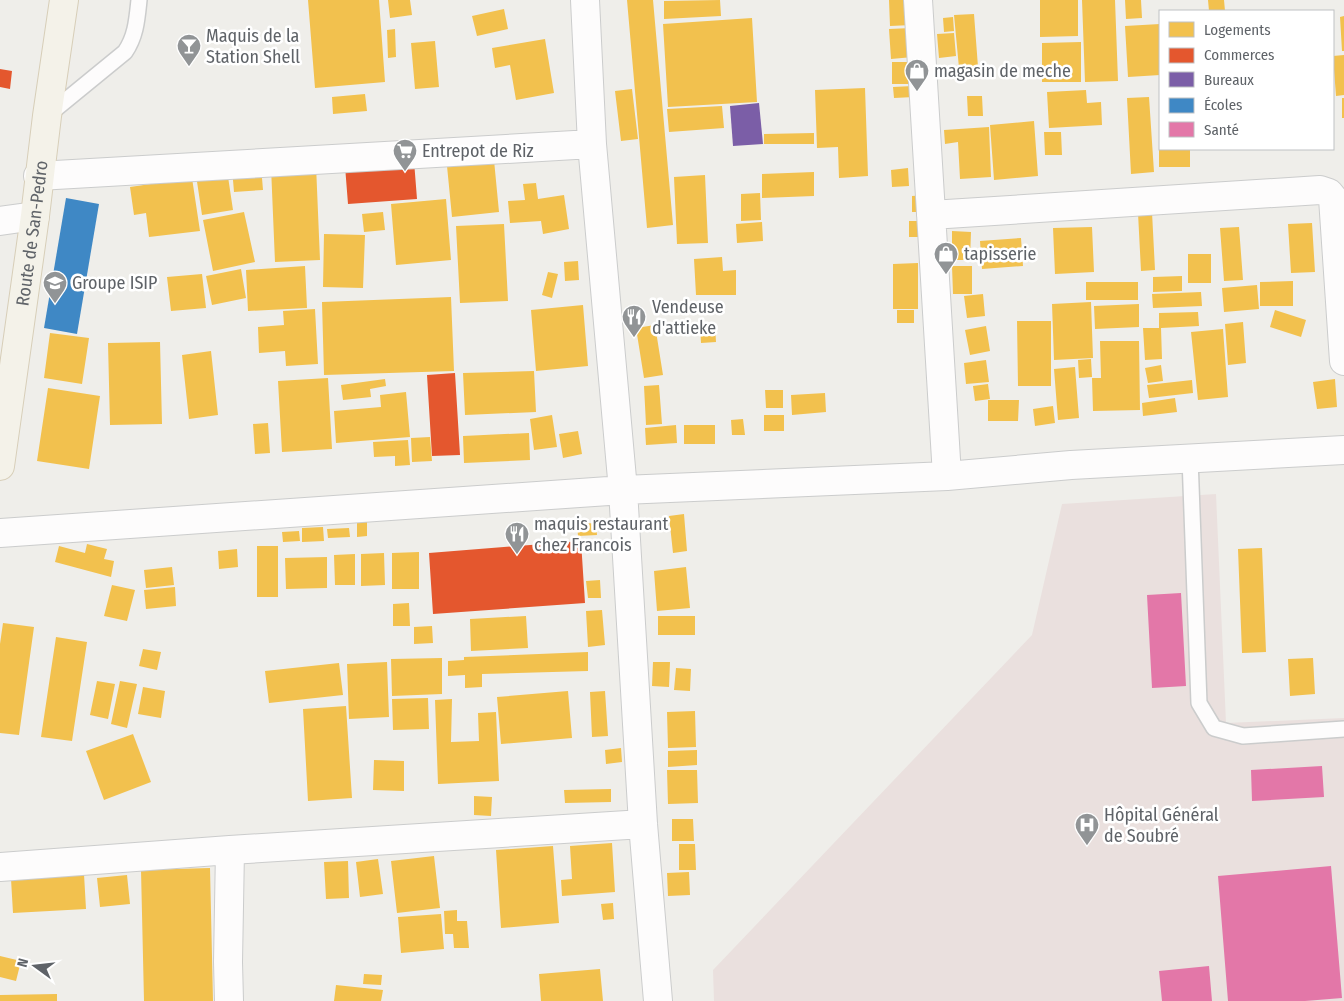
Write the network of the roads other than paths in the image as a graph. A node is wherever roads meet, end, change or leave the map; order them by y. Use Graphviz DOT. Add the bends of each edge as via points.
graph roads {
  1 [pos="64,0"];
  2 [pos="139,0"];
  3 [pos="585,0"];
  4 [pos="918,0"];
  5 [pos="46,116"];
  6 [pos="592,144"];
  7 [pos="38,176"];
  8 [pos="931,214"];
  9 [pos="35,216"];
  10 [pos="0,221"];
  11 [pos="1344,361"];
  12 [pos="1344,450"];
  13 [pos="1190,458"];
  14 [pos="0,466"];
  15 [pos="947,476"];
  16 [pos="623,490"];
  17 [pos="0,533"];
  18 [pos="1344,729"];
  19 [pos="643,824"];
  20 [pos="230,850"];
  21 [pos="0,867"];
  22 [pos="229,1001"];
  23 [pos="658,1001"];
  1 -- 5 [label="main road, Route de San-Pedro"];
  2 -- 5 [label="lane" via="135,34 125,52"];
  3 -- 6 [label="street"];
  4 -- 8 [label="street"];
  5 -- 7 [label="main road, Route de San-Pedro"];
  6 -- 7 [label="street"];
  6 -- 16 [label="street"];
  7 -- 9 [label="main road, Route de San-Pedro"];
  8 -- 11 [label="street" via="1320,190 1329,193 1333,198"];
  8 -- 15 [label="street"];
  9 -- 10 [label="street"];
  9 -- 14 [label="main road, Route de San-Pedro"];
  12 -- 13 [label="street"];
  13 -- 15 [label="street"];
  13 -- 18 [label="lane" via="1200,703 1214,728 1243,736"];
  15 -- 16 [label="street"];
  16 -- 17 [label="street"];
  16 -- 19 [label="street"];
  19 -- 20 [label="street"];
  19 -- 23 [label="street"];
  20 -- 21 [label="street"];
  20 -- 22 [label="street"];
}
